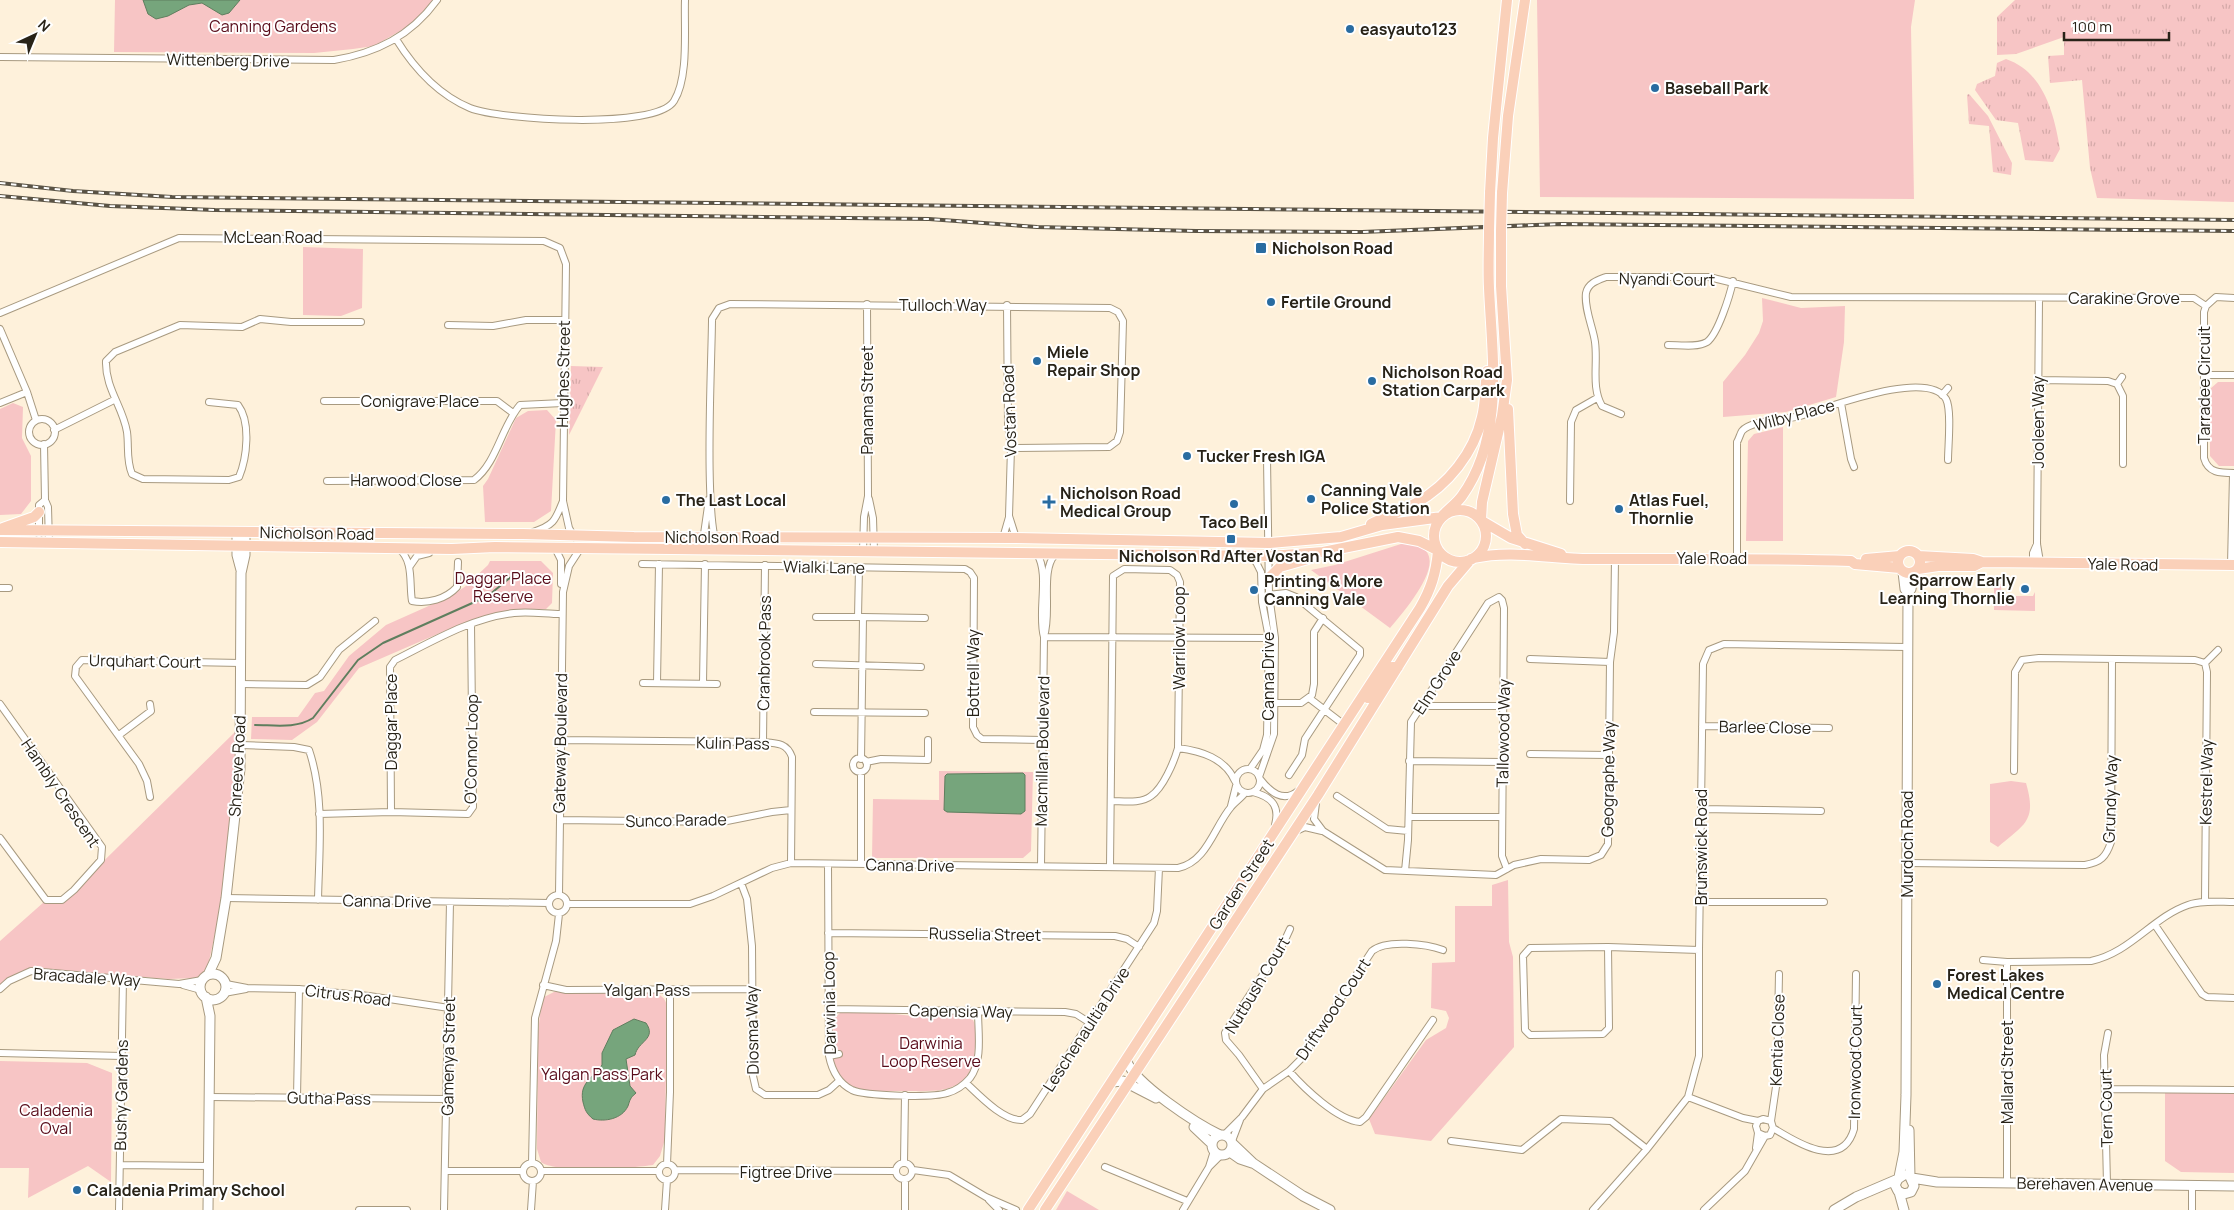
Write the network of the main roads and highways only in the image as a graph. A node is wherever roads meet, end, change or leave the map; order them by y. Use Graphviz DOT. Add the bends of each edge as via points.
graph roads {
  1 [pos="1507,0"];
  2 [pos="1525,0"];
  3 [pos="1492,359"];
  4 [pos="1507,380"];
  5 [pos="39,512"];
  6 [pos="1443,516"];
  7 [pos="1481,520"];
  8 [pos="0,529"];
  9 [pos="434,534"];
  10 [pos="1347,536"];
  11 [pos="0,542"];
  12 [pos="1525,544"];
  13 [pos="1352,546"];
  14 [pos="476,548"];
  15 [pos="1437,550"];
  16 [pos="1900,556"];
  17 [pos="1918,556"];
  18 [pos="1574,558"];
  19 [pos="1472,559"];
  20 [pos="1851,561"];
  21 [pos="1982,562"];
  22 [pos="2232,565"];
  23 [pos="1909,570"];
  24 [pos="1269,578"];
  25 [pos="1398,667"];
  26 [pos="1352,711"];
  27 [pos="1220,942"];
  28 [pos="1181,976"];
  29 [pos="1028,1210"];
  30 [pos="1045,1210"];
  1 -- 3 [label="main road, bridge" via="1490,193"];
  2 -- 4 [label="main road, bridge" via="1508,116 1502,193"];
  3 -- 6 [label="main road" via="1494,396 1485,446 1462,496"];
  3 -- 10 [label="main road" via="1487,372 1482,419 1472,445 1457,468 1416,504"];
  4 -- 7 [label="main road"];
  4 -- 12 [label="main road" via="1511,492 1517,535"];
  5 -- 8 [label="main road"];
  6 -- 7 [label="main road" via="1463,510"];
  6 -- 10 [label="main road, Nicholson Road" via="1387,524"];
  6 -- 15 [label="main road" via="1434,532"];
  7 -- 12 [label="main road, Yale Road"];
  7 -- 19 [label="main road" via="1485,531 1484,545"];
  8 -- 9 [label="main road, Nicholson Road"];
  9 -- 10 [label="main road, Nicholson Road" via="1270,543"];
  9 -- 14 [label="main road" via="430,538 434,542"];
  11 -- 14 [label="main road, Nicholson Road"];
  12 -- 18 [label="main road, Yale Road"];
  13 -- 14 [label="main road, Nicholson Road" via="1270,556"];
  13 -- 15 [label="main road, Nicholson Road" via="1398,537 1419,540"];
  13 -- 24 [label="main road" via="1340,554 1280,566"];
  15 -- 19 [label="main road" via="1453,560"];
  15 -- 26 [label="main road, Garden Street" via="1436,571 1428,595"];
  16 -- 17 [label="main road" via="1909,551"];
  16 -- 20 [label="main road, Yale Road" via="1855,558"];
  16 -- 23 [label="main road" via="1898,562"];
  17 -- 21 [label="main road, Yale Road"];
  17 -- 23 [label="main road" via="1920,562"];
  18 -- 19 [label="main road, Yale Road" via="1496,554"];
  18 -- 20 [label="main road, Yale Road"];
  19 -- 25 [label="main road, Garden Street" via="1453,579"];
  20 -- 23 [label="main road, Yale Road"];
  21 -- 22 [label="main road, Yale Road"];
  21 -- 23 [label="main road, Yale Road" via="1974,566"];
  25 -- 26 [label="main road" via="1387,670 1368,698"];
  25 -- 27 [label="main road, Garden Street"];
  26 -- 28 [label="main road, Garden Street"];
  27 -- 28 [label="main road" via="1190,978"];
  27 -- 30 [label="main road, Garden Street"];
  28 -- 29 [label="main road, Garden Street"];
}
